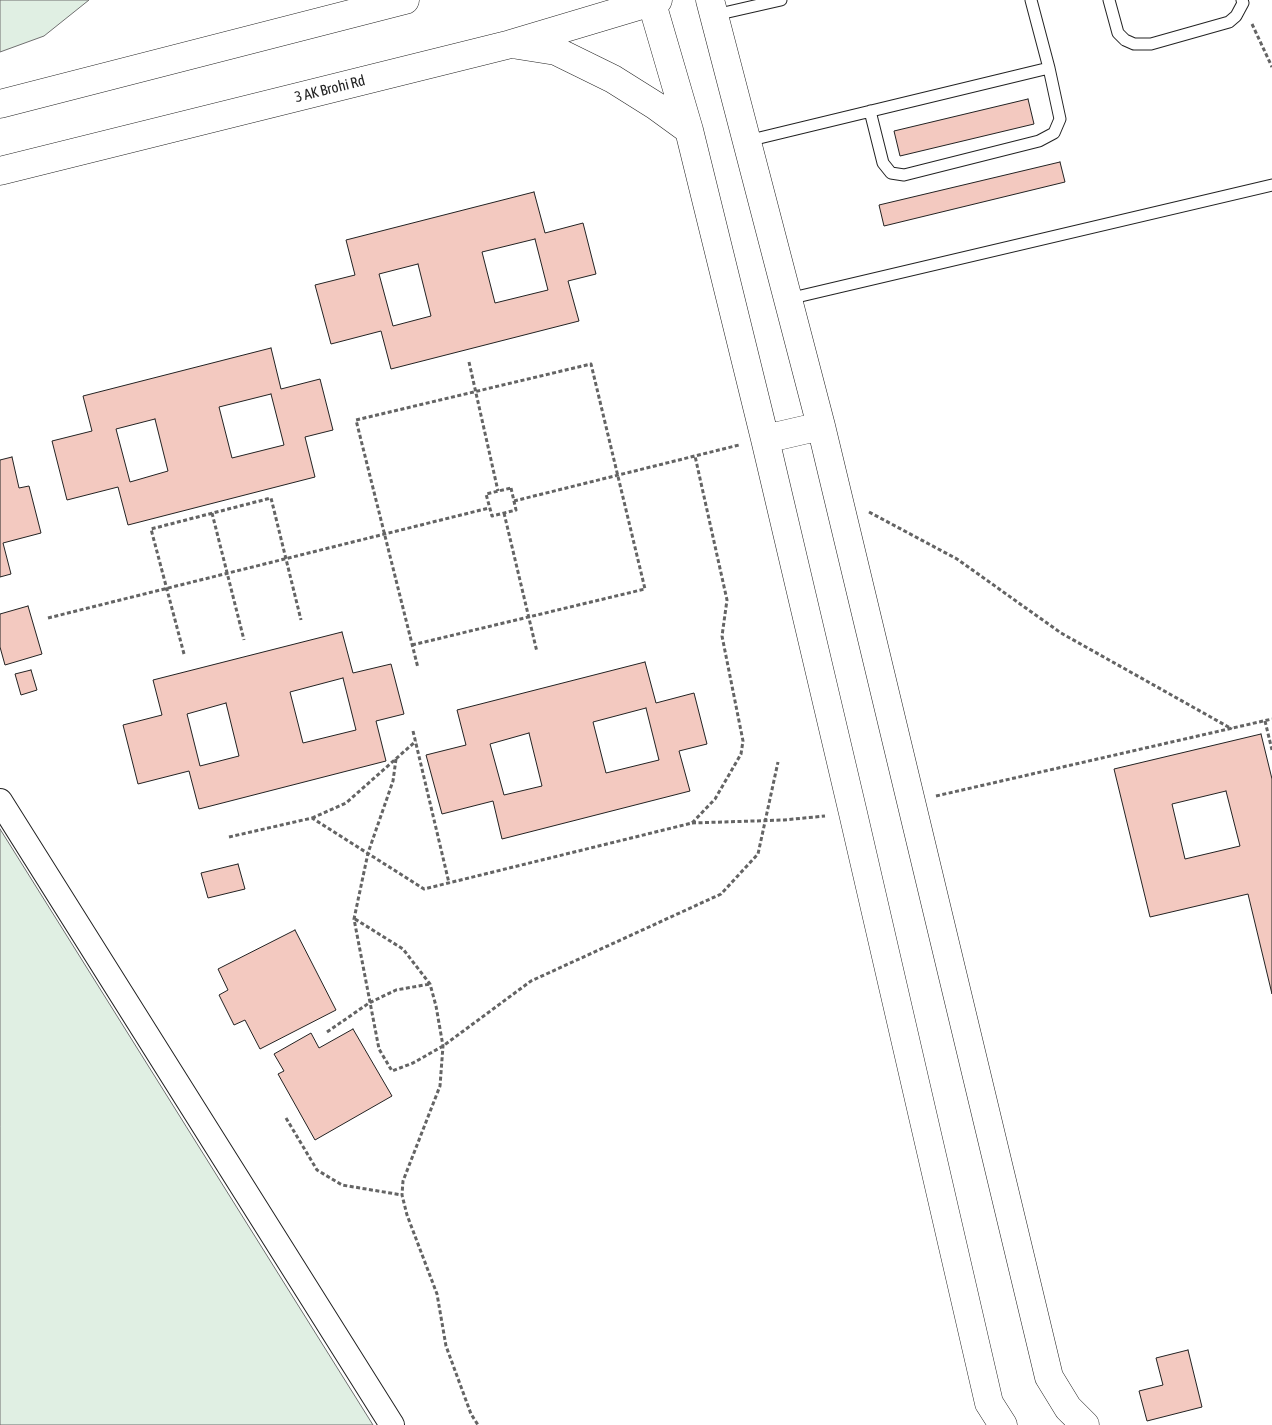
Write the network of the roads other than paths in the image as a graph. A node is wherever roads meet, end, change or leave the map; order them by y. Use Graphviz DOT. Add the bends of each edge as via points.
graph roads {
  1 [pos="404,0"];
  2 [pos="780,0"];
  3 [pos="1108,0"];
  4 [pos="654,1"];
  5 [pos="1036,1"];
  6 [pos="1242,2"];
  7 [pos="713,8"];
  8 [pos="511,44"];
  9 [pos="1049,68"];
  10 [pos="0,104"];
  11 [pos="870,111"];
  12 [pos="689,130"];
  13 [pos="747,141"];
  14 [pos="0,171"];
  15 [pos="1272,185"];
  16 [pos="788,299"];
  17 [pos="821,426"];
  18 [pos="764,439"];
  19 [pos="0,801"];
  20 [pos="995,1418"];
  21 [pos="392,1425"];
  22 [pos="1085,1425"];
  1 -- 10 [label="street"];
  2 -- 7 [label="lane"];
  3 -- 6 [label="lane" via="1118,33 1134,44 1151,44 1229,22 1236,16"];
  4 -- 8 [label="street, 3 AK Brohi Rd"];
  4 -- 12 [label="street"];
  5 -- 9 [label="lane"];
  7 -- 13 [label="street"];
  8 -- 12 [label="street" via="556,50 613,79"];
  8 -- 14 [label="street, 3 AK Brohi Rd"];
  9 -- 11 [label="lane"];
  9 -- 11 [label="lane" via="1060,119 1054,133 1039,141 904,175 891,173 883,163"];
  11 -- 13 [label="lane"];
  12 -- 18 [label="street"];
  13 -- 16 [label="street"];
  15 -- 16 [label="lane"];
  16 -- 17 [label="street"];
  17 -- 18 [label="street"];
  17 -- 22 [label="street" via="1049,1377 1068,1408"];
  18 -- 20 [label="street"];
  19 -- 21 [label="street"];
}
